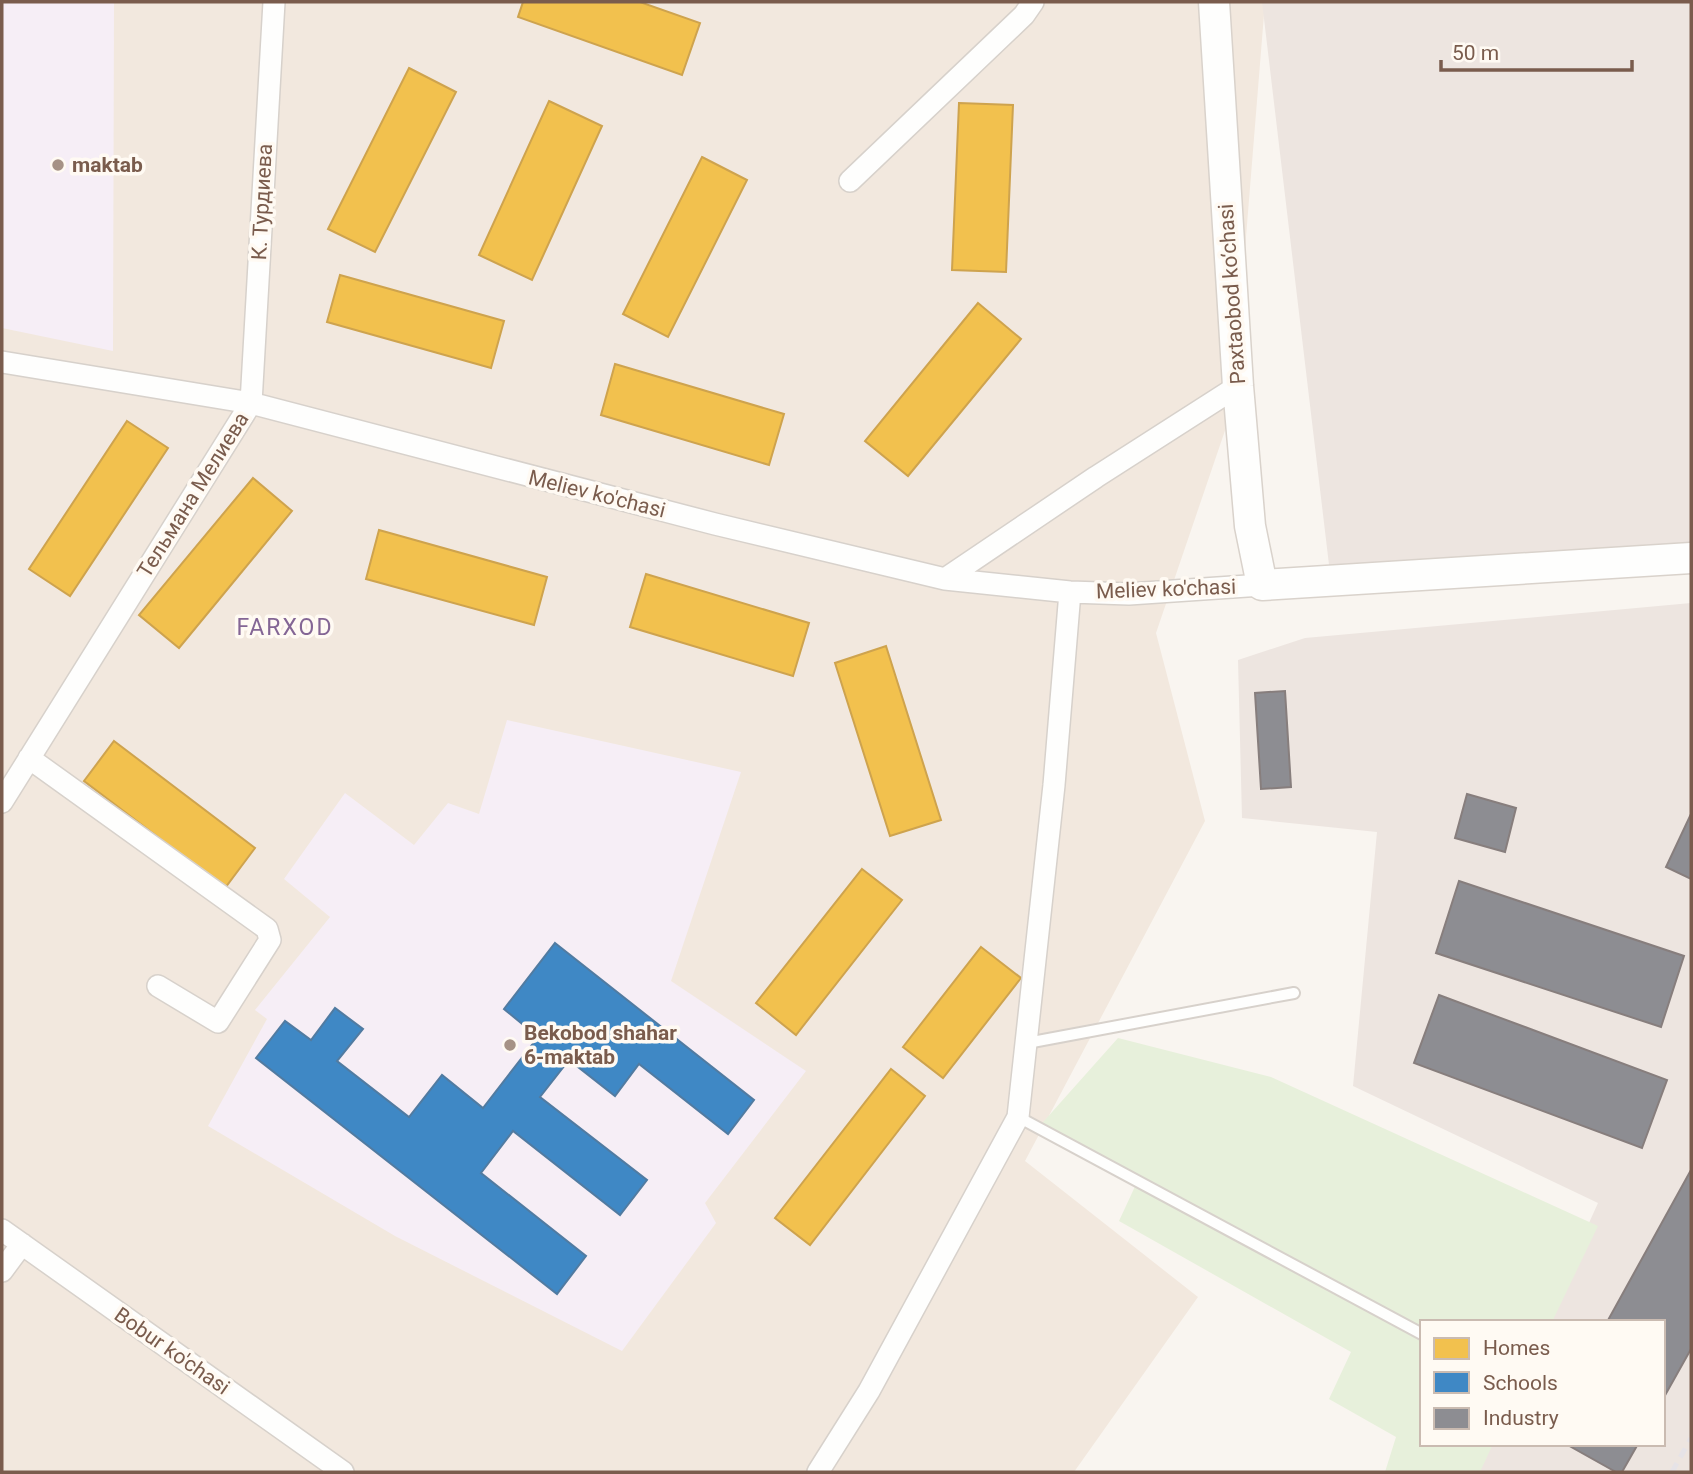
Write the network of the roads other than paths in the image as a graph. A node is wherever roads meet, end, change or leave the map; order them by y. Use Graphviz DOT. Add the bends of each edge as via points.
graph roads {
  1 [pos="274,2"];
  2 [pos="1033,2"];
  3 [pos="1214,2"];
  4 [pos="850,181"];
  5 [pos="2,362"];
  6 [pos="1238,386"];
  7 [pos="251,403"];
  8 [pos="1691,558"];
  9 [pos="945,579"];
  10 [pos="1262,585"];
  11 [pos="1070,592"];
  12 [pos="29,758"];
  13 [pos="2,802"];
  14 [pos="158,986"];
  15 [pos="1294,993"];
  16 [pos="1027,1043"];
  17 [pos="1018,1118"];
  18 [pos="2,1230"];
  19 [pos="22,1244"];
  20 [pos="2,1271"];
  21 [pos="1420,1333"];
  22 [pos="343,1472"];
  23 [pos="818,1472"];
  1 -- 7 [label="street, К. Турдиева"];
  2 -- 4 [label="street"];
  3 -- 6 [label="street, Paxtaobod ko‘chasi"];
  5 -- 7 [label="street, Тельмана Мелиева"];
  6 -- 9 [label="street"];
  6 -- 10 [label="street, Paxtaobod ko‘chasi" via="1250,526"];
  7 -- 9 [label="street, Meliev ko'chasi"];
  7 -- 12 [label="street, Тельмана Мелиева"];
  8 -- 10 [label="street"];
  9 -- 11 [label="street, Meliev ko'chasi"];
  10 -- 11 [label="street, Meliev ko'chasi" via="1129,594"];
  11 -- 16 [label="street"];
  12 -- 13 [label="street, Тельмана Мелиева"];
  12 -- 14 [label="street" via="267,929 270,940 218,1021"];
  15 -- 16 [label="lane"];
  16 -- 17 [label="street"];
  17 -- 21 [label="lane"];
  17 -- 23 [label="street" via="869,1391"];
  18 -- 19 [label="street, Bobur ko'chasi"];
  19 -- 20 [label="street"];
  19 -- 22 [label="street, Bobur ko'chasi"];
}
